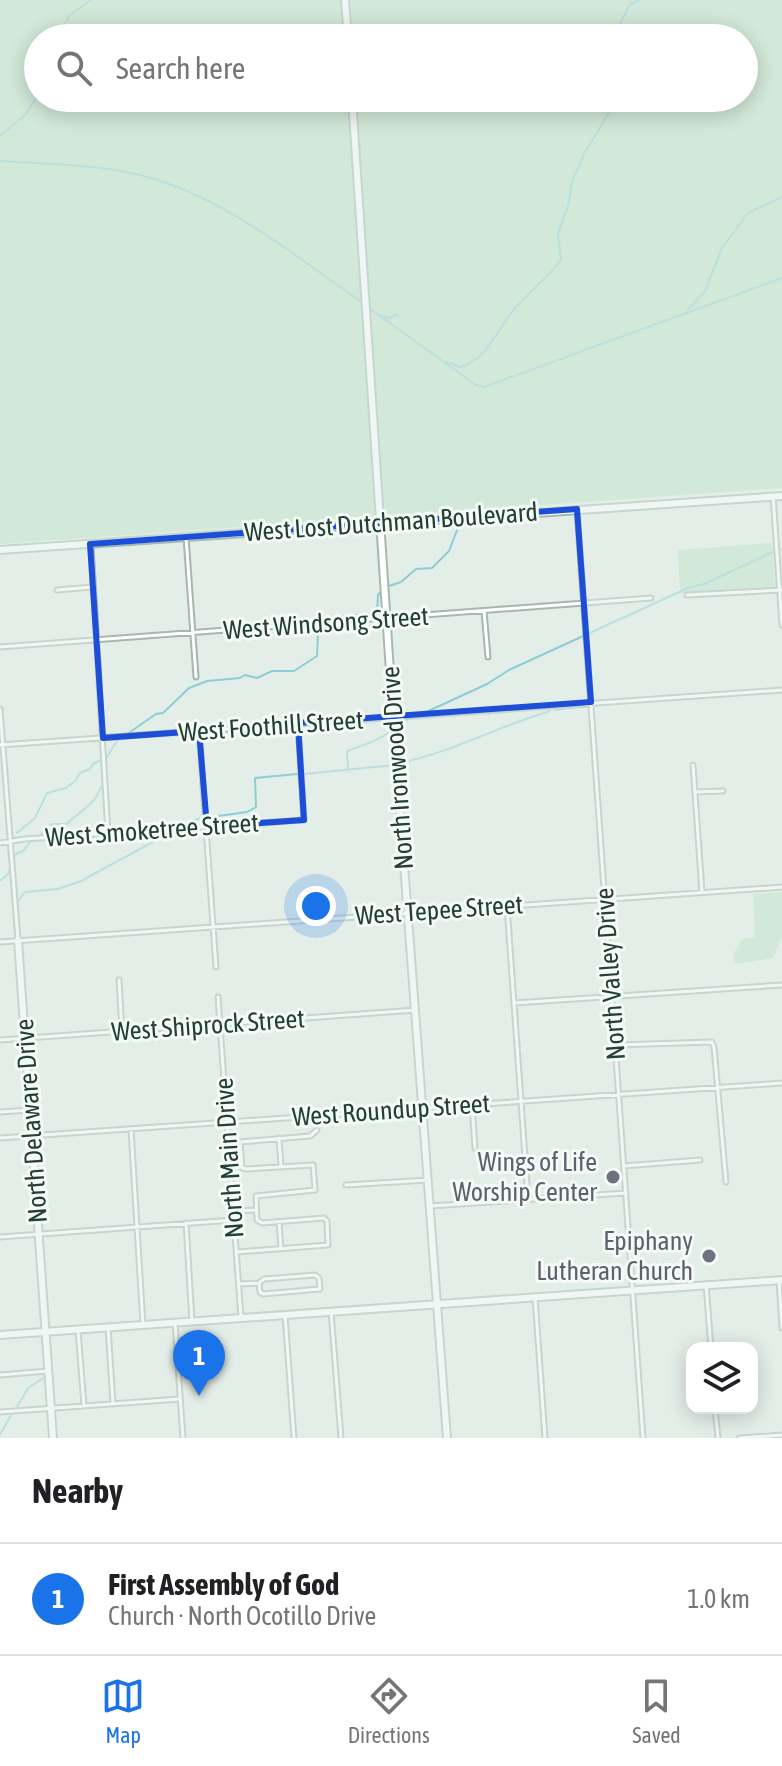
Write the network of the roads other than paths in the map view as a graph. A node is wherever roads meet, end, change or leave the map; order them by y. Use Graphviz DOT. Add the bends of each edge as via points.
graph roads {
  1 [pos="345,0"];
  2 [pos="347,24"];
  3 [pos="353,112"];
  4 [pos="773,496"];
  5 [pos="782,496"];
  6 [pos="577,509"];
  7 [pos="382,523"];
  8 [pos="186,537"];
  9 [pos="90,544"];
  10 [pos="0,550"];
  11 [pos="92,587"];
  12 [pos="57,590"];
  13 [pos="781,590"];
  14 [pos="687,595"];
  15 [pos="651,598"];
  16 [pos="584,603"];
  17 [pos="484,611"];
  18 [pos="386,619"];
  19 [pos="782,625"];
  20 [pos="192,633"];
  21 [pos="95,640"];
  22 [pos="0,647"];
  23 [pos="488,657"];
  24 [pos="196,677"];
  25 [pos="782,690"];
  26 [pos="591,702"];
  27 [pos="0,709"];
  28 [pos="393,717"];
  29 [pos="298,723"];
  30 [pos="199,731"];
  31 [pos="103,738"];
  32 [pos="2,745"];
  33 [pos="693,765"];
  34 [pos="723,791"];
  35 [pos="695,792"];
  36 [pos="207,827"];
  37 [pos="108,834"];
  38 [pos="11,842"];
  39 [pos="0,843"];
  40 [pos="782,887"];
  41 [pos="702,892"];
  42 [pos="605,899"];
  43 [pos="507,906"];
  44 [pos="409,912"];
  45 [pos="212,926"];
  46 [pos="18,940"];
  47 [pos="0,942"];
  48 [pos="216,967"];
  49 [pos="119,980"];
  50 [pos="782,985"];
  51 [pos="218,997"];
  52 [pos="612,997"];
  53 [pos="514,1003"];
  54 [pos="416,1010"];
  55 [pos="220,1024"];
  56 [pos="122,1031"];
  57 [pos="25,1038"];
  58 [pos="0,1040"];
  59 [pos="615,1045"];
  60 [pos="782,1083"];
  61 [pos="717,1088"];
  62 [pos="619,1095"];
  63 [pos="521,1101"];
  64 [pos="472,1104"];
  65 [pos="423,1108"];
  66 [pos="30,1110"];
  67 [pos="0,1112"];
  68 [pos="227,1122"];
  69 [pos="131,1129"];
  70 [pos="317,1130"];
  71 [pos="32,1136"];
  72 [pos="0,1138"];
  73 [pos="279,1138"];
  74 [pos="475,1148"];
  75 [pos="700,1160"];
  76 [pos="281,1166"];
  77 [pos="624,1166"];
  78 [pos="428,1180"];
  79 [pos="726,1182"];
  80 [pos="346,1185"];
  81 [pos="626,1193"];
  82 [pos="528,1199"];
  83 [pos="430,1206"];
  84 [pos="256,1210"];
  85 [pos="234,1211"];
  86 [pos="234,1220"];
  87 [pos="279,1222"];
  88 [pos="186,1223"];
  89 [pos="137,1226"];
  90 [pos="39,1234"];
  91 [pos="0,1237"];
  92 [pos="281,1249"];
  93 [pos="237,1252"];
  94 [pos="780,1280"];
  95 [pos="259,1283"];
  96 [pos="239,1284"];
  97 [pos="706,1285"];
  98 [pos="633,1290"];
  99 [pos="535,1297"];
  100 [pos="437,1303"];
  101 [pos="331,1311"];
  102 [pos="285,1315"];
  103 [pos="241,1318"];
  104 [pos="192,1321"];
  105 [pos="175,1322"];
  106 [pos="143,1325"];
  107 [pos="108,1327"];
  108 [pos="782,1328"];
  109 [pos="78,1330"];
  110 [pos="46,1332"];
  111 [pos="0,1335"];
  112 [pos="711,1342"];
  113 [pos="48,1371"];
  114 [pos="0,1375"];
  115 [pos="180,1399"];
  116 [pos="113,1404"];
  117 [pos="84,1406"];
  118 [pos="51,1408"];
  119 [pos="0,1412"];
  120 [pos="716,1414"];
  121 [pos="782,1435"];
  122 [pos="53,1438"];
  123 [pos="183,1438"];
  124 [pos="294,1438"];
  125 [pos="341,1438"];
  126 [pos="447,1438"];
  127 [pos="545,1438"];
  128 [pos="643,1438"];
  129 [pos="718,1438"];
  130 [pos="739,1438"];
  1 -- 2 [label="street"];
  3 -- 7 [label="street, North Ironwood Drive"];
  4 -- 5 [label="street, West Lost Dutchman Boulevard"];
  4 -- 6 [label="street, West Lost Dutchman Boulevard"];
  4 -- 13 [label="street"];
  6 -- 7 [label="street, West Lost Dutchman Boulevard"];
  6 -- 16 [label="street, North Valley Drive"];
  7 -- 8 [label="street, West Lost Dutchman Boulevard"];
  7 -- 18 [label="street, North Ironwood Drive"];
  8 -- 9 [label="street, West Lost Dutchman Boulevard"];
  8 -- 20 [label="street"];
  9 -- 10 [label="street, West Lost Dutchman Boulevard"];
  9 -- 11 [label="street"];
  11 -- 12 [label="street"];
  11 -- 21 [label="street"];
  13 -- 14 [label="street"];
  13 -- 19 [label="street"];
  15 -- 16 [label="street, West Windsong Street"];
  16 -- 17 [label="street, West Windsong Street"];
  16 -- 26 [label="street, North Valley Drive"];
  17 -- 18 [label="street, West Windsong Street"];
  17 -- 23 [label="street"];
  18 -- 20 [label="street, West Windsong Street"];
  18 -- 28 [label="street, North Ironwood Drive"];
  20 -- 21 [label="street, West Windsong Street"];
  20 -- 24 [label="street"];
  21 -- 22 [label="street, West Windsong Street"];
  21 -- 31 [label="street"];
  25 -- 26 [label="street, West Foothill Street"];
  26 -- 28 [label="street, West Foothill Street"];
  26 -- 42 [label="street, North Valley Drive"];
  27 -- 32 [label="street, North Delaware Drive"];
  28 -- 29 [label="street, West Foothill Street"];
  28 -- 44 [label="street, North Ironwood Drive"];
  29 -- 30 [label="street, West Foothill Street"];
  29 -- 36 [label="street, West Smoketree Street" via="304,820"];
  30 -- 31 [label="street, West Foothill Street"];
  30 -- 36 [label="street"];
  31 -- 32 [label="street, West Foothill Street"];
  31 -- 37 [label="street"];
  32 -- 38 [label="street, North Delaware Drive"];
  33 -- 35 [label="street"];
  34 -- 35 [label="street"];
  35 -- 41 [label="street"];
  36 -- 37 [label="street, West Smoketree Street"];
  36 -- 45 [label="street"];
  37 -- 38 [label="street, West Smoketree Street"];
  38 -- 39 [label="street, West Smoketree Street"];
  38 -- 46 [label="street, North Delaware Drive"];
  40 -- 41 [label="street, West Tepee Street"];
  41 -- 42 [label="street, West Tepee Street"];
  42 -- 43 [label="street, West Tepee Street"];
  42 -- 52 [label="street, North Valley Drive"];
  43 -- 44 [label="street, West Tepee Street"];
  43 -- 53 [label="street"];
  44 -- 45 [label="street, West Tepee Street"];
  44 -- 54 [label="street, North Ironwood Drive"];
  45 -- 46 [label="street, West Tepee Street"];
  45 -- 48 [label="street"];
  46 -- 47 [label="street, West Tepee Street"];
  46 -- 57 [label="street, North Delaware Drive"];
  49 -- 56 [label="street"];
  50 -- 52 [label="street"];
  51 -- 55 [label="street, North Main Drive"];
  52 -- 53 [label="street"];
  52 -- 59 [label="street, North Valley Drive"];
  53 -- 63 [label="street"];
  54 -- 55 [label="street, West Shiprock Street"];
  54 -- 65 [label="street, North Ironwood Drive"];
  55 -- 56 [label="street, West Shiprock Street"];
  55 -- 68 [label="street, North Main Drive"];
  56 -- 57 [label="street, West Shiprock Street"];
  57 -- 58 [label="street, West Shiprock Street"];
  57 -- 66 [label="street, North Delaware Drive"];
  59 -- 61 [label="street" via="712,1042"];
  59 -- 62 [label="street, North Valley Drive"];
  60 -- 61 [label="street, West Roundup Street"];
  61 -- 62 [label="street, West Roundup Street"];
  61 -- 79 [label="street"];
  62 -- 63 [label="street, West Roundup Street"];
  62 -- 77 [label="street, North Valley Drive"];
  63 -- 64 [label="street, West Roundup Street"];
  63 -- 82 [label="street"];
  64 -- 65 [label="street, West Roundup Street"];
  64 -- 74 [label="street"];
  65 -- 68 [label="street, West Roundup Street"];
  65 -- 78 [label="street, North Ironwood Drive"];
  66 -- 67 [label="street"];
  66 -- 71 [label="street, North Delaware Drive"];
  68 -- 69 [label="street, West Roundup Street"];
  68 -- 85 [label="street, North Main Drive"];
  69 -- 71 [label="street, West Roundup Street"];
  69 -- 89 [label="street"];
  70 -- 73 [label="street" via="310,1136"];
  71 -- 72 [label="street, West Roundup Street"];
  71 -- 90 [label="street, North Delaware Drive"];
  73 -- 76 [label="street"];
  73 -- 76 [label="street" via="240,1142 242,1168"];
  75 -- 77 [label="street"];
  76 -- 84 [label="street" via="313,1165 315,1190 256,1196"];
  77 -- 81 [label="street, North Valley Drive"];
  78 -- 80 [label="street"];
  78 -- 83 [label="street, North Ironwood Drive"];
  81 -- 82 [label="street"];
  81 -- 98 [label="street, North Valley Drive"];
  82 -- 83 [label="street"];
  83 -- 100 [label="street, North Ironwood Drive"];
  84 -- 85 [label="street"];
  84 -- 87 [label="street" via="258,1222"];
  85 -- 86 [label="street, North Main Drive"];
  86 -- 88 [label="street"];
  86 -- 93 [label="street, North Main Drive"];
  87 -- 92 [label="street"];
  87 -- 92 [label="street" via="326,1219 328,1245"];
  88 -- 89 [label="street"];
  88 -- 104 [label="street"];
  89 -- 90 [label="street"];
  89 -- 106 [label="street"];
  90 -- 91 [label="street"];
  90 -- 110 [label="street, North Delaware Drive"];
  92 -- 93 [label="street"];
  93 -- 96 [label="street, North Main Drive"];
  94 -- 97 [label="street"];
  94 -- 108 [label="street"];
  95 -- 95 [label="street" via="263,1294 320,1289 315,1275"];
  95 -- 96 [label="street"];
  96 -- 103 [label="street, North Main Drive"];
  97 -- 98 [label="street"];
  97 -- 112 [label="street"];
  98 -- 99 [label="street"];
  98 -- 128 [label="street, North Valley Drive"];
  99 -- 100 [label="street"];
  99 -- 127 [label="street"];
  100 -- 101 [label="street"];
  100 -- 126 [label="street, North Ironwood Drive"];
  101 -- 102 [label="street"];
  101 -- 125 [label="street"];
  102 -- 103 [label="street"];
  102 -- 124 [label="street"];
  103 -- 104 [label="street"];
  104 -- 105 [label="street"];
  105 -- 106 [label="street"];
  105 -- 115 [label="street"];
  106 -- 107 [label="street"];
  107 -- 109 [label="street"];
  107 -- 116 [label="street"];
  109 -- 110 [label="street"];
  109 -- 117 [label="street"];
  110 -- 111 [label="street"];
  110 -- 113 [label="street, North Delaware Drive"];
  113 -- 114 [label="street"];
  113 -- 118 [label="street, North Delaware Drive"];
  115 -- 116 [label="street"];
  115 -- 123 [label="street"];
  116 -- 117 [label="street"];
  117 -- 118 [label="street"];
  118 -- 119 [label="street"];
  118 -- 122 [label="street, North Delaware Drive"];
  120 -- 129 [label="street"];
  121 -- 130 [label="street"];
}
